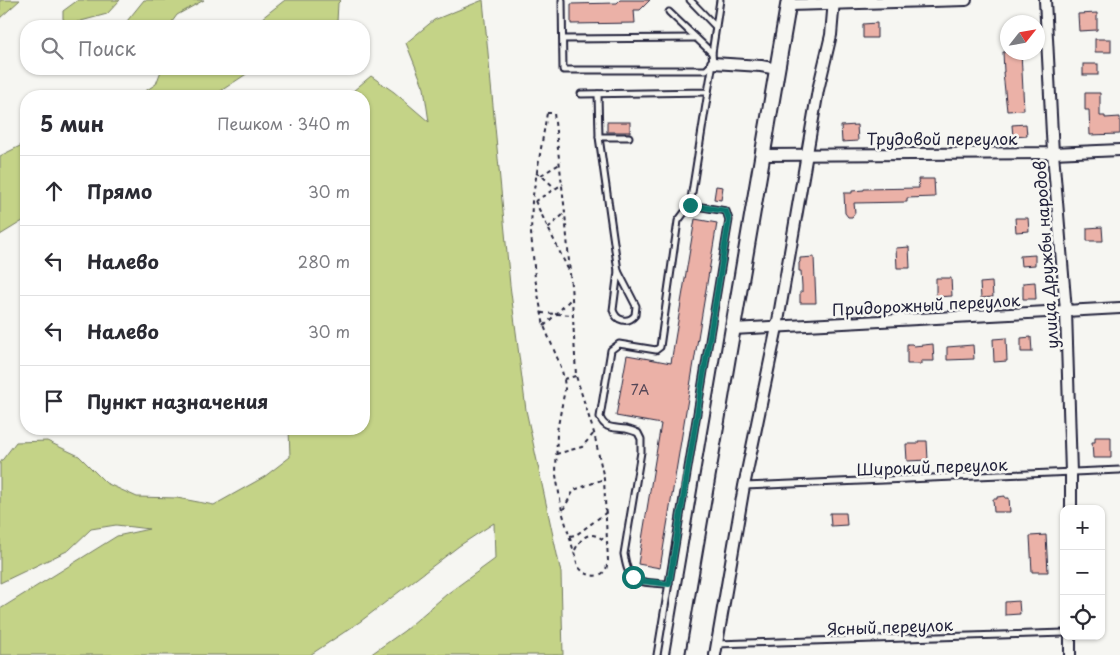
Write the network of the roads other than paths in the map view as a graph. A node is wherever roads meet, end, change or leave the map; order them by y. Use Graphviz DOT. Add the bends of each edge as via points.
graph roads {
  1 [pos="562,0"];
  2 [pos="690,0"];
  3 [pos="720,0"];
  4 [pos="966,0"];
  5 [pos="1045,0"];
  6 [pos="834,2"];
  7 [pos="789,3"];
  8 [pos="669,12"];
  9 [pos="716,27"];
  10 [pos="696,38"];
  11 [pos="563,39"];
  12 [pos="712,58"];
  13 [pos="777,69"];
  14 [pos="708,92"];
  15 [pos="581,94"];
  16 [pos="598,94"];
  17 [pos="599,137"];
  18 [pos="629,137"];
  19 [pos="1120,150"];
  20 [pos="1053,153"];
  21 [pos="807,154"];
  22 [pos="763,155"];
  23 [pos="690,205"];
  24 [pos="618,271"];
  25 [pos="1120,308"];
  26 [pos="1066,311"];
  27 [pos="777,328"];
  28 [pos="733,329"];
  29 [pos="1120,470"];
  30 [pos="1071,473"];
  31 [pos="744,486"];
  32 [pos="1071,505"];
  33 [pos="669,584"];
  34 [pos="1060,633"];
  35 [pos="1070,640"];
  36 [pos="717,644"];
  37 [pos="657,655"];
  38 [pos="678,655"];
  39 [pos="715,655"];
  40 [pos="1070,655"];
  1 -- 11 [label="lane"];
  2 -- 9 [label="lane"];
  3 -- 9 [label="lane"];
  4 -- 6 [label="street"];
  5 -- 20 [label="street, улица Дружбы народов"];
  6 -- 7 [label="street"];
  6 -- 21 [label="street" via="831,36"];
  7 -- 13 [label="main road"];
  8 -- 10 [label="lane"];
  9 -- 12 [label="lane"];
  10 -- 11 [label="lane"];
  10 -- 12 [label="lane"];
  11 -- 12 [label="lane" via="563,70 706,70"];
  12 -- 13 [label="street"];
  12 -- 14 [label="lane"];
  13 -- 22 [label="main road"];
  14 -- 16 [label="lane"];
  14 -- 23 [label="lane"];
  15 -- 16 [label="lane"];
  16 -- 17 [label="lane"];
  17 -- 18 [label="lane"];
  17 -- 24 [label="lane"];
  19 -- 20 [label="street, Трудовой переулок"];
  20 -- 21 [label="street, Трудовой переулок"];
  20 -- 26 [label="street, улица Дружбы народов"];
  21 -- 22 [label="street, Трудовой переулок"];
  21 -- 27 [label="street"];
  22 -- 28 [label="main road"];
  23 -- 33 [label="lane" via="726,211 729,220"];
  23 -- 33 [label="lane" via="678,221 660,347 656,350 619,344 611,350 600,417 608,426 629,429 638,433 641,439 624,554 628,570 641,581"];
  24 -- 24 [label="lane" via="613,310 617,317 629,320 635,315 636,306"];
  25 -- 26 [label="street, Придорожный переулок"];
  26 -- 27 [label="street, Придорожный переулок"];
  26 -- 30 [label="street, улица Дружбы народов"];
  27 -- 28 [label="street, Придорожный переулок"];
  27 -- 31 [label="street"];
  28 -- 38 [label="main road"];
  29 -- 30 [label="lane, Широкий переулок"];
  30 -- 31 [label="lane, Широкий переулок"];
  30 -- 32 [label="street, улица Дружбы народов"];
  31 -- 36 [label="street"];
  33 -- 37 [label="lane"];
  34 -- 36 [label="lane, Ясный переулок"];
  35 -- 40 [label="street"];
  36 -- 39 [label="street"];
}
